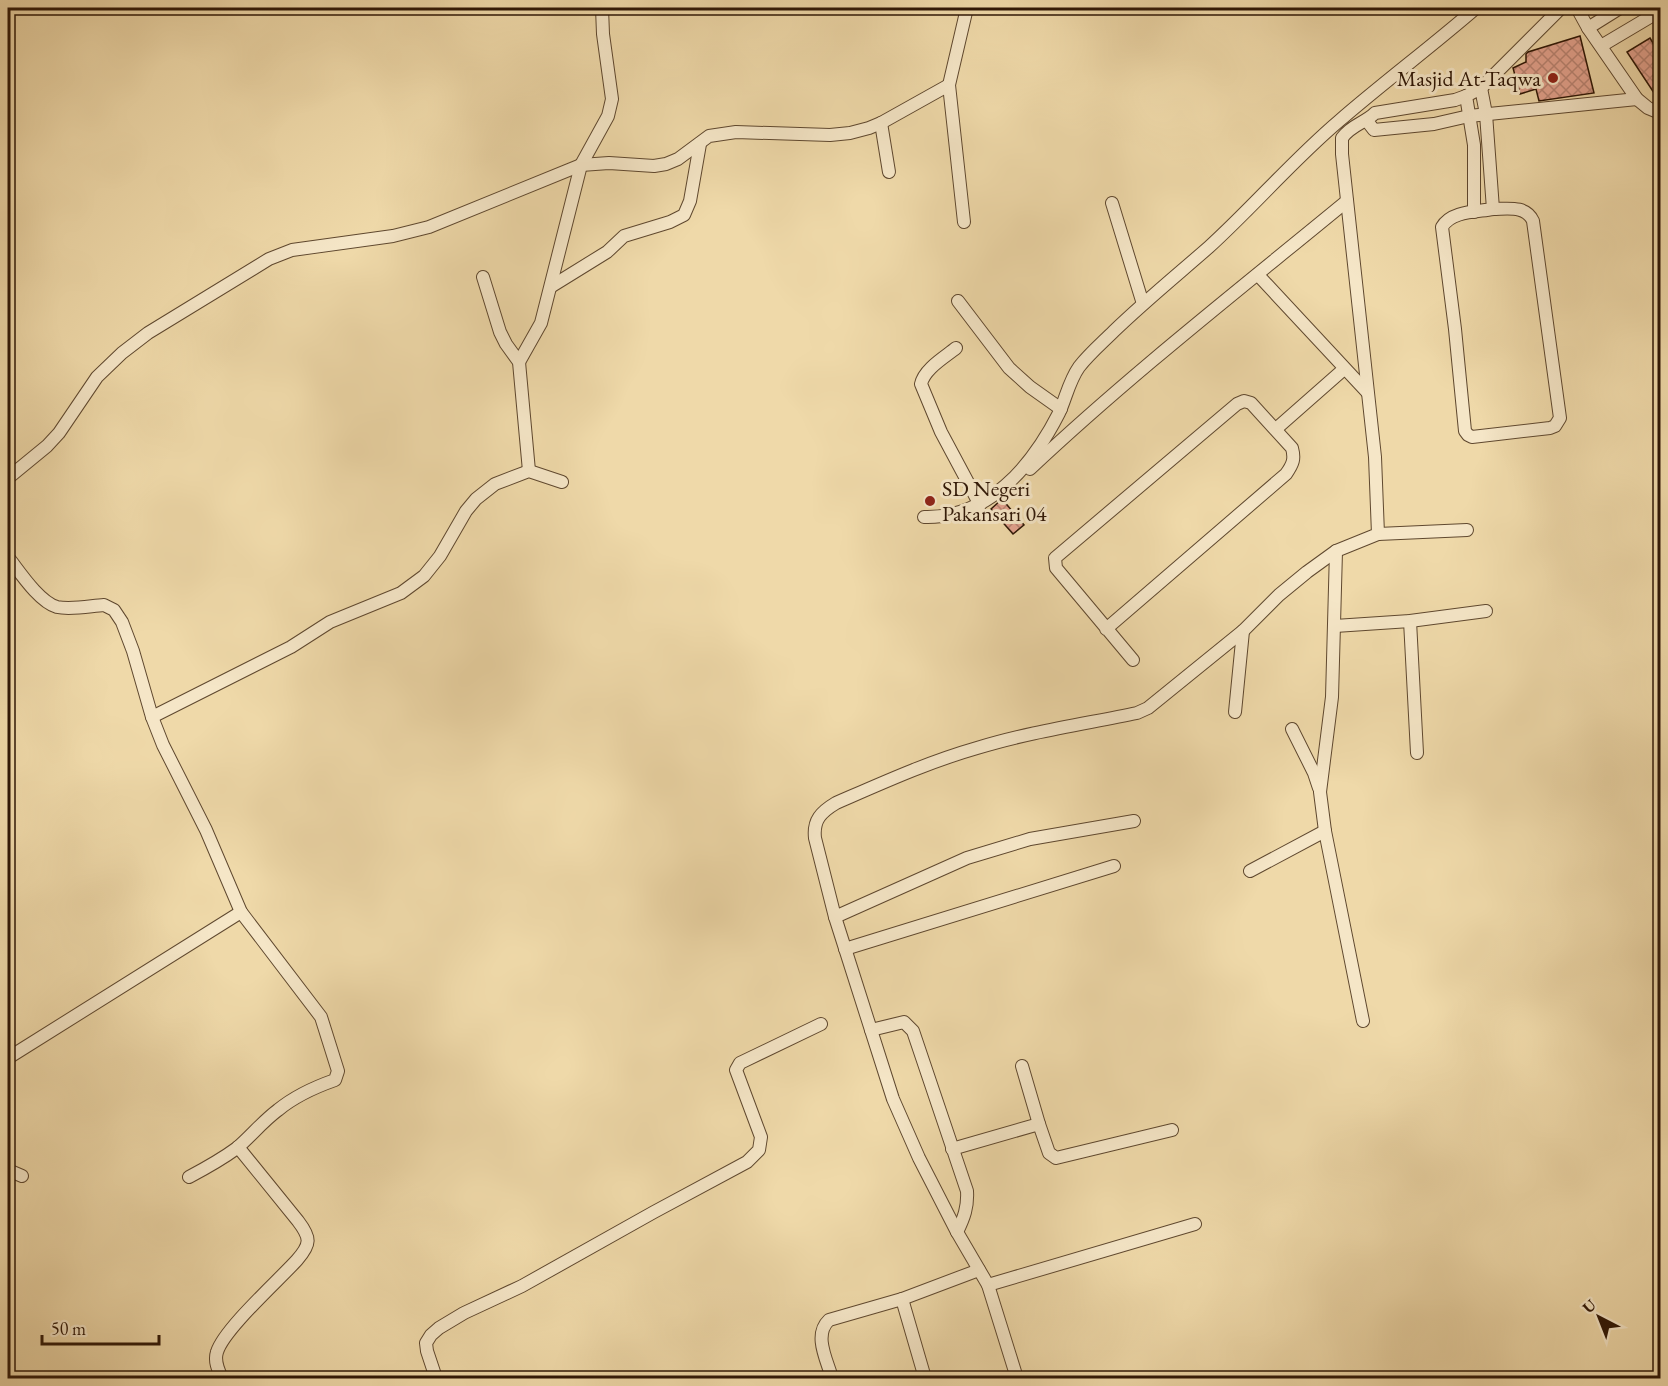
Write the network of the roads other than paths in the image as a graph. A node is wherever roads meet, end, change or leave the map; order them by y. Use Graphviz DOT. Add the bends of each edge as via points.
graph roads {
  1 [pos="602,8"];
  2 [pos="968,8"];
  3 [pos="1476,8"];
  4 [pos="1561,8"];
  5 [pos="1577,8"];
  6 [pos="1620,8"];
  7 [pos="1660,11"];
  8 [pos="1588,28"];
  9 [pos="1601,46"];
  10 [pos="949,85"];
  11 [pos="1481,88"];
  12 [pos="1466,96"];
  13 [pos="1637,99"];
  14 [pos="1660,113"];
  15 [pos="1486,114"];
  16 [pos="1469,116"];
  17 [pos="1367,120"];
  18 [pos="881,123"];
  19 [pos="700,144"];
  20 [pos="581,165"];
  21 [pos="889,172"];
  22 [pos="1347,201"];
  23 [pos="1112,203"];
  24 [pos="1493,209"];
  25 [pos="1474,212"];
  26 [pos="964,222"];
  27 [pos="1258,275"];
  28 [pos="483,277"];
  29 [pos="552,286"];
  30 [pos="958,301"];
  31 [pos="1143,304"];
  32 [pos="956,348"];
  33 [pos="519,362"];
  34 [pos="1344,369"];
  35 [pos="1367,392"];
  36 [pos="1060,409"];
  37 [pos="1277,428"];
  38 [pos="529,471"];
  39 [pos="8,478"];
  40 [pos="562,482"];
  41 [pos="983,508"];
  42 [pos="924,517"];
  43 [pos="1467,530"];
  44 [pos="1378,534"];
  45 [pos="1336,551"];
  46 [pos="8,557"];
  47 [pos="1486,611"];
  48 [pos="1410,621"];
  49 [pos="1335,626"];
  50 [pos="1106,629"];
  51 [pos="1243,631"];
  52 [pos="1132,660"];
  53 [pos="1235,712"];
  54 [pos="152,717"];
  55 [pos="1292,729"];
  56 [pos="1417,753"];
  57 [pos="1320,792"];
  58 [pos="1134,821"];
  59 [pos="1325,831"];
  60 [pos="1114,866"];
  61 [pos="1250,872"];
  62 [pos="242,912"];
  63 [pos="835,916"];
  64 [pos="845,949"];
  65 [pos="1363,1021"];
  66 [pos="820,1024"];
  67 [pos="871,1030"];
  68 [pos="8,1058"];
  69 [pos="1022,1066"];
  70 [pos="1040,1124"];
  71 [pos="1172,1130"];
  72 [pos="238,1147"];
  73 [pos="952,1149"];
  74 [pos="8,1170"];
  75 [pos="22,1176"];
  76 [pos="189,1177"];
  77 [pos="1195,1224"];
  78 [pos="957,1232"];
  79 [pos="979,1270"];
  80 [pos="988,1285"];
  81 [pos="902,1299"];
  82 [pos="222,1378"];
  83 [pos="436,1378"];
  84 [pos="832,1378"];
  85 [pos="925,1378"];
  86 [pos="1017,1378"];
  1 -- 20 [label="street" via="612,99 608,116"];
  2 -- 10 [label="street"];
  3 -- 31 [label="street" via="1340,121 1210,246"];
  4 -- 11 [label="street"];
  5 -- 8 [label="street"];
  6 -- 8 [label="street"];
  7 -- 9 [label="street"];
  8 -- 9 [label="street"];
  9 -- 13 [label="street"];
  10 -- 18 [label="street"];
  10 -- 26 [label="street"];
  11 -- 12 [label="street"];
  11 -- 15 [label="street"];
  12 -- 16 [label="street"];
  12 -- 17 [label="street" via="1375,112"];
  13 -- 14 [label="street"];
  13 -- 15 [label="street"];
  15 -- 16 [label="street"];
  15 -- 24 [label="street"];
  16 -- 17 [label="street" via="1374,130"];
  16 -- 25 [label="street" via="1474,145"];
  17 -- 22 [label="street" via="1342,138"];
  18 -- 19 [label="street" via="830,135 714,134"];
  18 -- 21 [label="street"];
  19 -- 20 [label="street" via="666,164"];
  19 -- 29 [label="street" via="684,215 624,236 607,252"];
  20 -- 29 [label="street"];
  20 -- 39 [label="street" via="429,227 292,250 269,259 166,321 122,353 98,377 47,446"];
  22 -- 27 [label="street"];
  22 -- 35 [label="street"];
  23 -- 31 [label="street"];
  24 -- 25 [label="street"];
  24 -- 25 [label="street" via="1522,210 1533,221 1560,418 1555,426 1472,437 1464,431 1442,227 1453,216"];
  27 -- 34 [label="street"];
  27 -- 41 [label="street" via="1198,321"];
  28 -- 33 [label="street" via="500,332"];
  29 -- 33 [label="street" via="541,323"];
  30 -- 36 [label="street" via="1009,368"];
  31 -- 36 [label="street" via="1089,355 1072,379"];
  32 -- 41 [label="street" via="922,377 921,384 940,432"];
  33 -- 38 [label="street"];
  34 -- 35 [label="street"];
  34 -- 37 [label="street"];
  35 -- 44 [label="street"];
  36 -- 41 [label="street" via="1045,440"];
  37 -- 50 [label="street" via="1294,452 1287,474"];
  37 -- 50 [label="street" via="1251,403 1237,404 1055,558 1056,568"];
  38 -- 40 [label="street"];
  38 -- 54 [label="street" via="495,484 476,499 440,556 424,576 401,593 330,622 291,647"];
  41 -- 42 [label="street" via="944,518"];
  43 -- 44 [label="street"];
  44 -- 45 [label="street"];
  45 -- 49 [label="street"];
  45 -- 51 [label="street" via="1279,595"];
  46 -- 54 [label="street" via="50,604 104,605 118,614"];
  47 -- 48 [label="street"];
  48 -- 49 [label="street"];
  48 -- 56 [label="street"];
  49 -- 57 [label="street" via="1332,697"];
  50 -- 52 [label="street"];
  51 -- 53 [label="street"];
  51 -- 63 [label="street" via="1137,713 974,748 824,810 814,829"];
  54 -- 62 [label="street"];
  55 -- 57 [label="street"];
  57 -- 59 [label="street"];
  58 -- 63 [label="street" via="1030,839 967,858"];
  59 -- 61 [label="street"];
  59 -- 65 [label="street"];
  60 -- 64 [label="street"];
  62 -- 68 [label="street"];
  62 -- 72 [label="street" via="321,1017 338,1071 335,1080 314,1087 277,1110"];
  63 -- 64 [label="street"];
  64 -- 67 [label="street"];
  66 -- 83 [label="street" via="740,1063 736,1070 761,1137 759,1150 747,1162 439,1328 426,1342"];
  67 -- 73 [label="street" via="904,1022 913,1031"];
  67 -- 78 [label="street" via="893,1099"];
  69 -- 70 [label="street"];
  70 -- 71 [label="street" via="1049,1153 1056,1158"];
  70 -- 73 [label="street"];
  72 -- 76 [label="street"];
  72 -- 82 [label="street" via="298,1221 308,1241 307,1249 226,1334 217,1352 216,1366"];
  73 -- 78 [label="street" via="968,1203"];
  74 -- 75 [label="street"];
  77 -- 80 [label="street"];
  78 -- 79 [label="street"];
  79 -- 80 [label="street"];
  79 -- 81 [label="street"];
  80 -- 86 [label="street"];
  81 -- 84 [label="street" via="829,1320 823,1326 822,1342"];
  81 -- 85 [label="street"];
}
